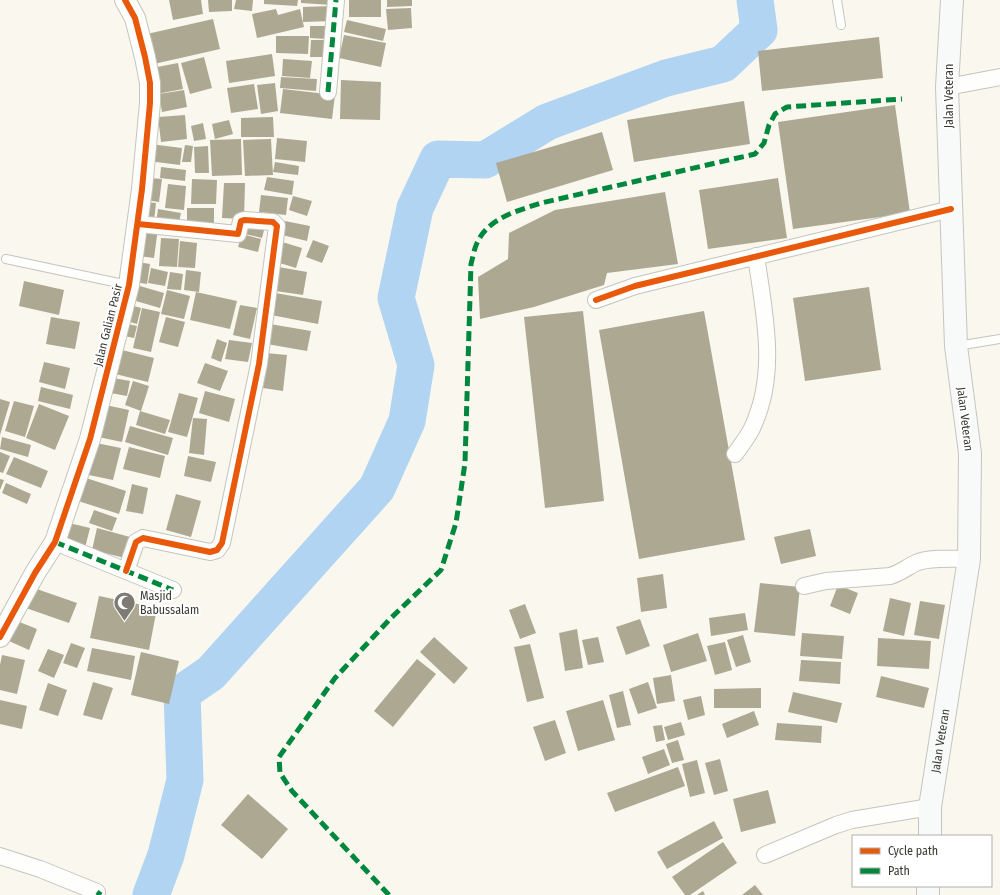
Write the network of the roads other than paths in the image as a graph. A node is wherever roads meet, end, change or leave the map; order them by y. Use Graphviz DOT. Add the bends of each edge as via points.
graph roads {
  1 [pos="125,0"];
  2 [pos="336,0"];
  3 [pos="838,0"];
  4 [pos="952,0"];
  5 [pos="842,25"];
  6 [pos="1000,77"];
  7 [pos="946,87"];
  8 [pos="328,92"];
  9 [pos="951,209"];
  10 [pos="138,224"];
  11 [pos="756,256"];
  12 [pos="6,258"];
  13 [pos="129,285"];
  14 [pos="596,300"];
  15 [pos="1000,339"];
  16 [pos="956,346"];
  17 [pos="735,454"];
  18 [pos="55,542"];
  19 [pos="969,559"];
  20 [pos="126,571"];
  21 [pos="804,586"];
  22 [pos="173,590"];
  23 [pos="0,637"];
  24 [pos="930,807"];
  25 [pos="930,835"];
  26 [pos="765,855"];
  27 [pos="0,856"];
  28 [pos="97,892"];
  1 -- 10 [label="street, Jalan Galian Pasir" via="135,18 150,83"];
  2 -- 8 [label="street"];
  3 -- 5 [label="lane"];
  4 -- 7 [label="main road, Jalan Veteran"];
  6 -- 7 [label="street"];
  7 -- 9 [label="main road, Jalan Veteran"];
  9 -- 11 [label="street"];
  9 -- 16 [label="main road, Jalan Veteran"];
  10 -- 13 [label="street, Jalan Galian Pasir"];
  10 -- 20 [label="street" via="238,234 244,220 273,222 277,226 259,364 222,543 217,550 210,552 143,538 136,542"];
  11 -- 14 [label="street" via="635,286"];
  11 -- 17 [label="street" via="766,330 765,387 753,426"];
  12 -- 13 [label="lane"];
  13 -- 18 [label="street, Jalan Galian Pasir" via="90,439"];
  15 -- 16 [label="lane"];
  16 -- 19 [label="main road, Jalan Veteran" via="970,453"];
  18 -- 20 [label="street"];
  18 -- 23 [label="street, Jalan Galian Pasir"];
  19 -- 21 [label="street" via="927,560 890,576 826,581"];
  19 -- 24 [label="main road, Jalan Veteran"];
  20 -- 22 [label="street"];
  24 -- 25 [label="main road, Jalan Veteran"];
  24 -- 26 [label="street" via="852,820"];
  27 -- 28 [label="street"];
}
